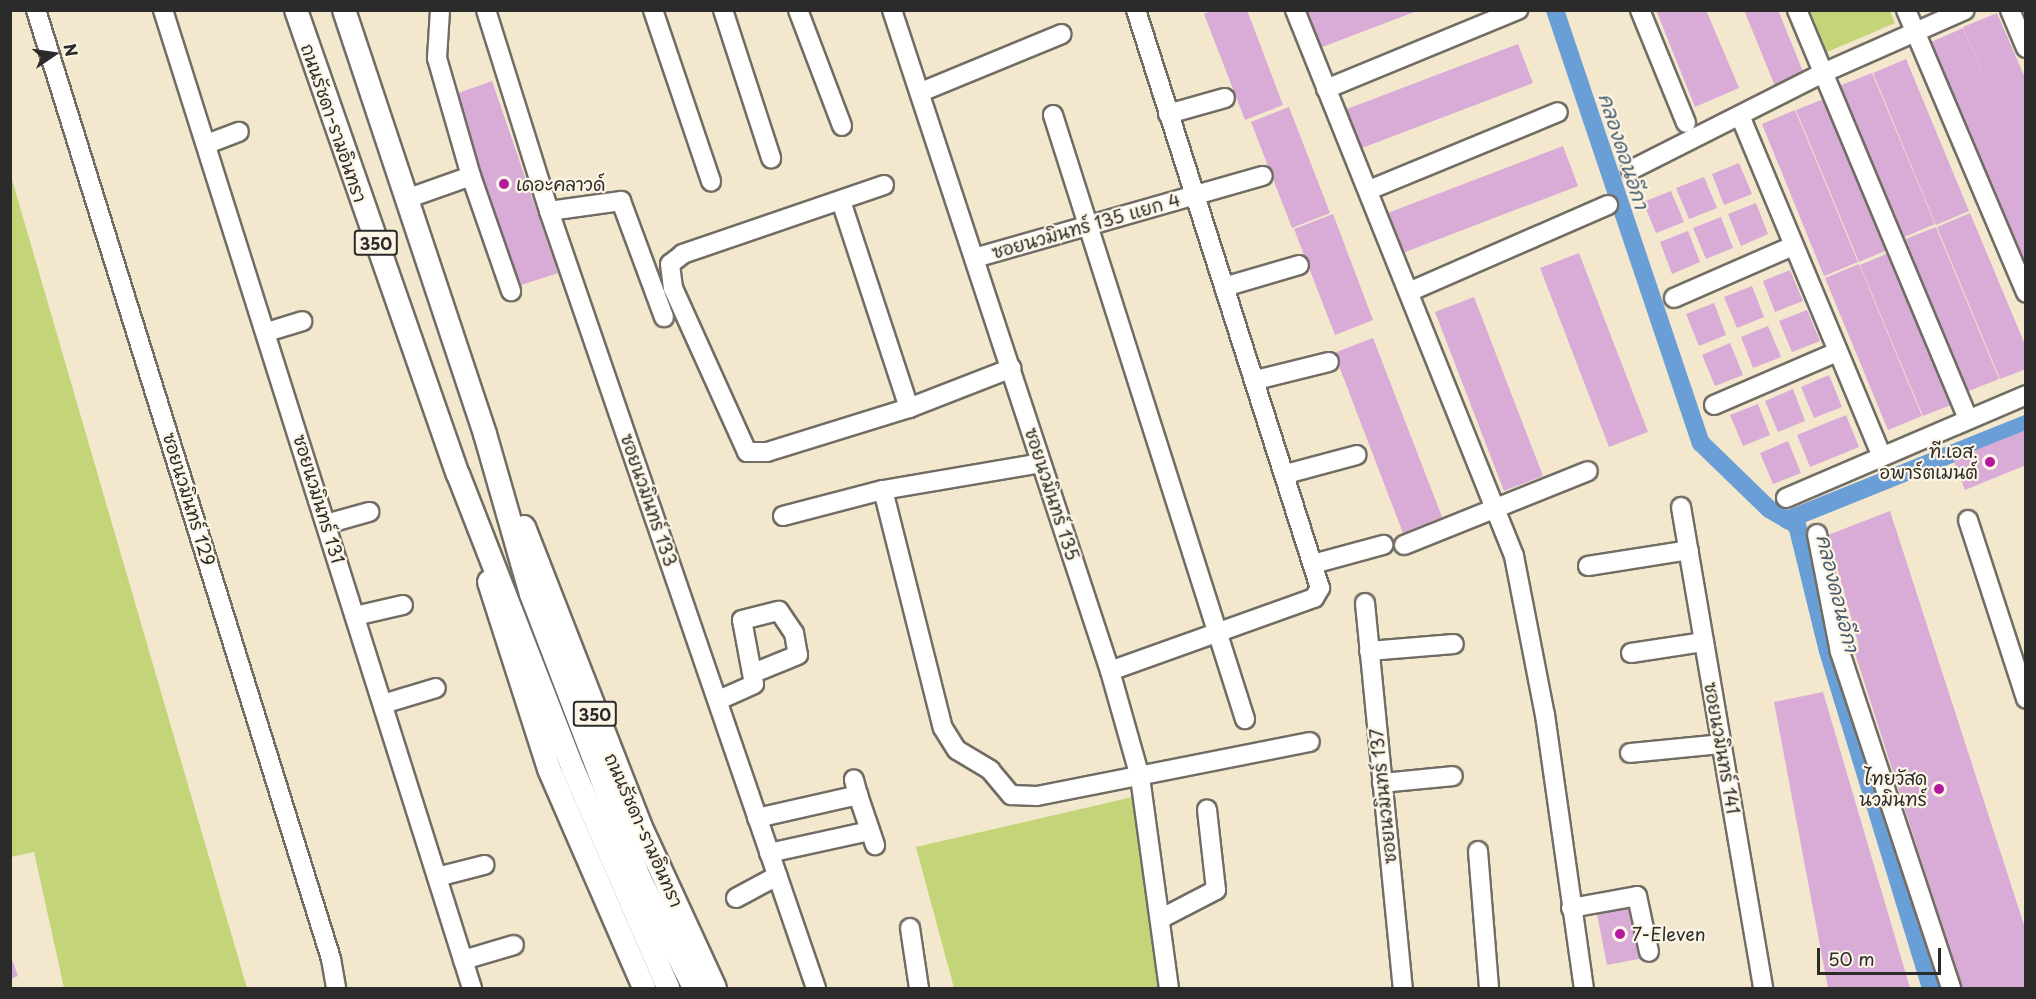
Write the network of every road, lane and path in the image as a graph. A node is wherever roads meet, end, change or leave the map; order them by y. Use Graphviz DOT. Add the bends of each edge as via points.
graph roads {
  1 [pos="36,10"];
  2 [pos="163,10"];
  3 [pos="296,10"];
  4 [pos="344,10"];
  5 [pos="440,10"];
  6 [pos="486,10"];
  7 [pos="653,10"];
  8 [pos="723,10"];
  9 [pos="798,10"];
  10 [pos="892,10"];
  11 [pos="1136,10"];
  12 [pos="1295,10"];
  13 [pos="1518,10"];
  14 [pos="1640,10"];
  15 [pos="1797,10"];
  16 [pos="1906,10"];
  17 [pos="1965,10"];
  18 [pos="2010,10"];
  19 [pos="1915,31"];
  20 [pos="1062,34"];
  21 [pos="2025,48"];
  22 [pos="1823,73"];
  23 [pos="1326,89"];
  24 [pos="921,92"];
  25 [pos="1225,98"];
  26 [pos="1558,112"];
  27 [pos="1168,114"];
  28 [pos="1053,115"];
  29 [pos="1742,118"];
  30 [pos="1686,123"];
  31 [pos="842,126"];
  32 [pos="239,132"];
  33 [pos="207,144"];
  34 [pos="771,158"];
  35 [pos="1631,170"];
  36 [pos="471,176"];
  37 [pos="1263,176"];
  38 [pos="711,181"];
  39 [pos="884,185"];
  40 [pos="1368,190"];
  41 [pos="1194,195"];
  42 [pos="406,199"];
  43 [pos="841,201"];
  44 [pos="1608,205"];
  45 [pos="549,211"];
  46 [pos="1086,228"];
  47 [pos="1793,246"];
  48 [pos="978,257"];
  49 [pos="1299,265"];
  50 [pos="1224,287"];
  51 [pos="511,291"];
  52 [pos="1411,291"];
  53 [pos="2025,293"];
  54 [pos="1674,298"];
  55 [pos="664,317"];
  56 [pos="302,321"];
  57 [pos="267,332"];
  58 [pos="1837,352"];
  59 [pos="1329,362"];
  60 [pos="1012,368"];
  61 [pos="1256,380"];
  62 [pos="2025,395"];
  63 [pos="1714,405"];
  64 [pos="909,408"];
  65 [pos="1968,418"];
  66 [pos="485,434"];
  67 [pos="1357,455"];
  68 [pos="1881,455"];
  69 [pos="1041,463"];
  70 [pos="1588,471"];
  71 [pos="458,474"];
  72 [pos="1286,474"];
  73 [pos="883,490"];
  74 [pos="1786,498"];
  75 [pos="1681,507"];
  76 [pos="1499,510"];
  77 [pos="369,512"];
  78 [pos="783,516"];
  79 [pos="1968,520"];
  80 [pos="326,524"];
  81 [pos="1817,534"];
  82 [pos="1383,545"];
  83 [pos="1404,545"];
  84 [pos="1689,550"];
  85 [pos="1313,564"];
  86 [pos="1588,566"];
  87 [pos="1365,603"];
  88 [pos="403,605"];
  89 [pos="355,616"];
  90 [pos="1216,630"];
  91 [pos="1704,642"];
  92 [pos="1454,644"];
  93 [pos="1369,651"];
  94 [pos="1631,653"];
  95 [pos="1110,671"];
  96 [pos="756,672"];
  97 [pos="436,688"];
  98 [pos="721,699"];
  99 [pos="2025,699"];
  100 [pos="383,704"];
  101 [pos="1245,719"];
  102 [pos="1310,742"];
  103 [pos="1722,744"];
  104 [pos="1630,753"];
  105 [pos="1453,776"];
  106 [pos="1140,777"];
  107 [pos="1382,783"];
  108 [pos="1207,810"];
  109 [pos="758,818"];
  110 [pos="1478,851"];
  111 [pos="769,853"];
  112 [pos="484,865"];
  113 [pos="777,876"];
  114 [pos="437,877"];
  115 [pos="630,880"];
  116 [pos="736,898"];
  117 [pos="1571,908"];
  118 [pos="1160,919"];
  119 [pos="910,928"];
  120 [pos="514,945"];
  121 [pos="1649,952"];
  122 [pos="464,960"];
  123 [pos="336,988"];
  124 [pos="472,988"];
  125 [pos="644,988"];
  126 [pos="668,988"];
  127 [pos="694,988"];
  128 [pos="716,988"];
  129 [pos="816,988"];
  130 [pos="919,988"];
  131 [pos="1169,988"];
  132 [pos="1403,988"];
  133 [pos="1489,988"];
  134 [pos="1584,988"];
  135 [pos="1763,988"];
  136 [pos="1951,988"];
  1 -- 123 [label="street, ซอยนวมินทร์ 129" via="331,959"];
  2 -- 33 [label="street, ซอยนวมินทร์ 131"];
  3 -- 71 [label="main road, ถนนรัชดา-รามอินทรา / 350"];
  4 -- 42 [label="main road, ถนนรัชดา-รามอินทรา / 350"];
  5 -- 36 [label="street" via="437,58"];
  6 -- 45 [label="street, ซอยนวมินทร์ 133"];
  7 -- 38 [label="street"];
  8 -- 34 [label="street"];
  9 -- 31 [label="street"];
  10 -- 24 [label="street, ซอยนวมินทร์ 135"];
  11 -- 27 [label="street"];
  12 -- 23 [label="street"];
  13 -- 23 [label="street"];
  14 -- 30 [label="street"];
  15 -- 22 [label="street"];
  16 -- 19 [label="street"];
  17 -- 19 [label="street"];
  18 -- 21 [label="street"];
  19 -- 22 [label="street"];
  19 -- 53 [label="street"];
  20 -- 24 [label="street"];
  22 -- 29 [label="street"];
  22 -- 65 [label="street"];
  23 -- 40 [label="street"];
  24 -- 48 [label="street, ซอยนวมินทร์ 135"];
  25 -- 27 [label="street"];
  26 -- 40 [label="street"];
  27 -- 41 [label="street"];
  28 -- 46 [label="street"];
  29 -- 35 [label="street"];
  29 -- 47 [label="street"];
  32 -- 33 [label="street"];
  33 -- 57 [label="street, ซอยนวมินทร์ 131"];
  36 -- 42 [label="street"];
  36 -- 51 [label="street"];
  37 -- 41 [label="street, ซอยนวมินทร์ 135 แยก 4"];
  39 -- 43 [label="street"];
  40 -- 52 [label="street"];
  41 -- 46 [label="street, ซอยนวมินทร์ 135 แยก 4"];
  41 -- 50 [label="street"];
  42 -- 66 [label="main road, ถนนรัชดา-รามอินทรา / 350"];
  43 -- 64 [label="street"];
  43 -- 64 [label="street" via="674,258 673,288 750,454"];
  44 -- 52 [label="street"];
  45 -- 55 [label="street" via="621,201"];
  45 -- 98 [label="street, ซอยนวมินทร์ 133"];
  46 -- 48 [label="street, ซอยนวมินทร์ 135 แยก 4"];
  46 -- 90 [label="street"];
  47 -- 54 [label="street"];
  47 -- 58 [label="street"];
  48 -- 60 [label="street, ซอยนวมินทร์ 135"];
  49 -- 50 [label="street"];
  50 -- 61 [label="street"];
  52 -- 76 [label="street"];
  56 -- 57 [label="street"];
  57 -- 80 [label="street, ซอยนวมินทร์ 131"];
  58 -- 63 [label="street"];
  58 -- 68 [label="street"];
  59 -- 61 [label="street"];
  60 -- 64 [label="street"];
  60 -- 69 [label="street, ซอยนวมินทร์ 135"];
  61 -- 72 [label="street"];
  62 -- 65 [label="street"];
  65 -- 68 [label="street"];
  66 -- 115 [label="main road, ถนนรัชดา-รามอินทรา / 350" via="531,594"];
  66 -- 128 [label="main road, ถนนรัชดา-รามอินทรา / 350" via="640,825"];
  67 -- 72 [label="street"];
  68 -- 74 [label="street"];
  69 -- 73 [label="street"];
  69 -- 95 [label="street, ซอยนวมินทร์ 135"];
  70 -- 76 [label="street"];
  71 -- 115 [label="main road, ถนนรัชดา-รามอินทรา / 350"];
  71 -- 125 [label="main road, ถนนรัชดา-รามอินทรา / 350" via="549,769"];
  72 -- 85 [label="street"];
  73 -- 78 [label="street"];
  73 -- 106 [label="street" via="950,743 1018,798"];
  75 -- 84 [label="street, ซอยนวมินทร์ 141"];
  76 -- 83 [label="street"];
  76 -- 117 [label="street" via="1514,556 1545,715"];
  77 -- 80 [label="street"];
  79 -- 99 [label="street"];
  80 -- 89 [label="street, ซอยนวมินทร์ 131"];
  81 -- 136 [label="street" via="1840,652"];
  82 -- 85 [label="street"];
  84 -- 86 [label="street"];
  84 -- 91 [label="street, ซอยนวมินทร์ 141"];
  85 -- 90 [label="street" via="1320,588 1314,598"];
  87 -- 93 [label="street, ซอยนวมินทร์ 137"];
  88 -- 89 [label="street"];
  89 -- 100 [label="street, ซอยนวมินทร์ 131"];
  90 -- 95 [label="street"];
  90 -- 101 [label="street"];
  91 -- 94 [label="street"];
  91 -- 103 [label="street, ซอยนวมินทร์ 141"];
  92 -- 93 [label="street"];
  93 -- 107 [label="street, ซอยนวมินทร์ 137"];
  95 -- 106 [label="street, ซอยนวมินทร์ 135"];
  96 -- 98 [label="street" via="754,684"];
  97 -- 100 [label="street"];
  98 -- 109 [label="street, ซอยนวมินทร์ 133"];
  100 -- 114 [label="street, ซอยนวมินทร์ 131"];
  102 -- 106 [label="street"];
  103 -- 104 [label="street"];
  103 -- 135 [label="street, ซอยนวมินทร์ 141"];
  105 -- 107 [label="street"];
  106 -- 118 [label="street, ซอยนวมินทร์ 135"];
  107 -- 132 [label="street, ซอยนวมินทร์ 137"];
  108 -- 118 [label="street" via="1216,890"];
  109 -- 111 [label="street, ซอยนวมินทร์ 133"];
  109 -- 111 [label="street" via="856,788 872,838"];
  110 -- 133 [label="street"];
  111 -- 113 [label="street, ซอยนวมินทร์ 133"];
  112 -- 114 [label="street"];
  113 -- 116 [label="street"];
  113 -- 129 [label="street, ซอยนวมินทร์ 133"];
  114 -- 122 [label="street, ซอยนวมินทร์ 131"];
  115 -- 126 [label="main road, ถนนรัชดา-รามอินทรา / 350"];
  115 -- 127 [label="main road, ถนนรัชดา-รามอินทรา / 350"];
  117 -- 121 [label="street" via="1637,896"];
  117 -- 134 [label="street"];
  118 -- 131 [label="street, ซอยนวมินทร์ 135"];
  119 -- 130 [label="street"];
  120 -- 122 [label="street"];
  122 -- 124 [label="street, ซอยนวมินทร์ 131"];
}
